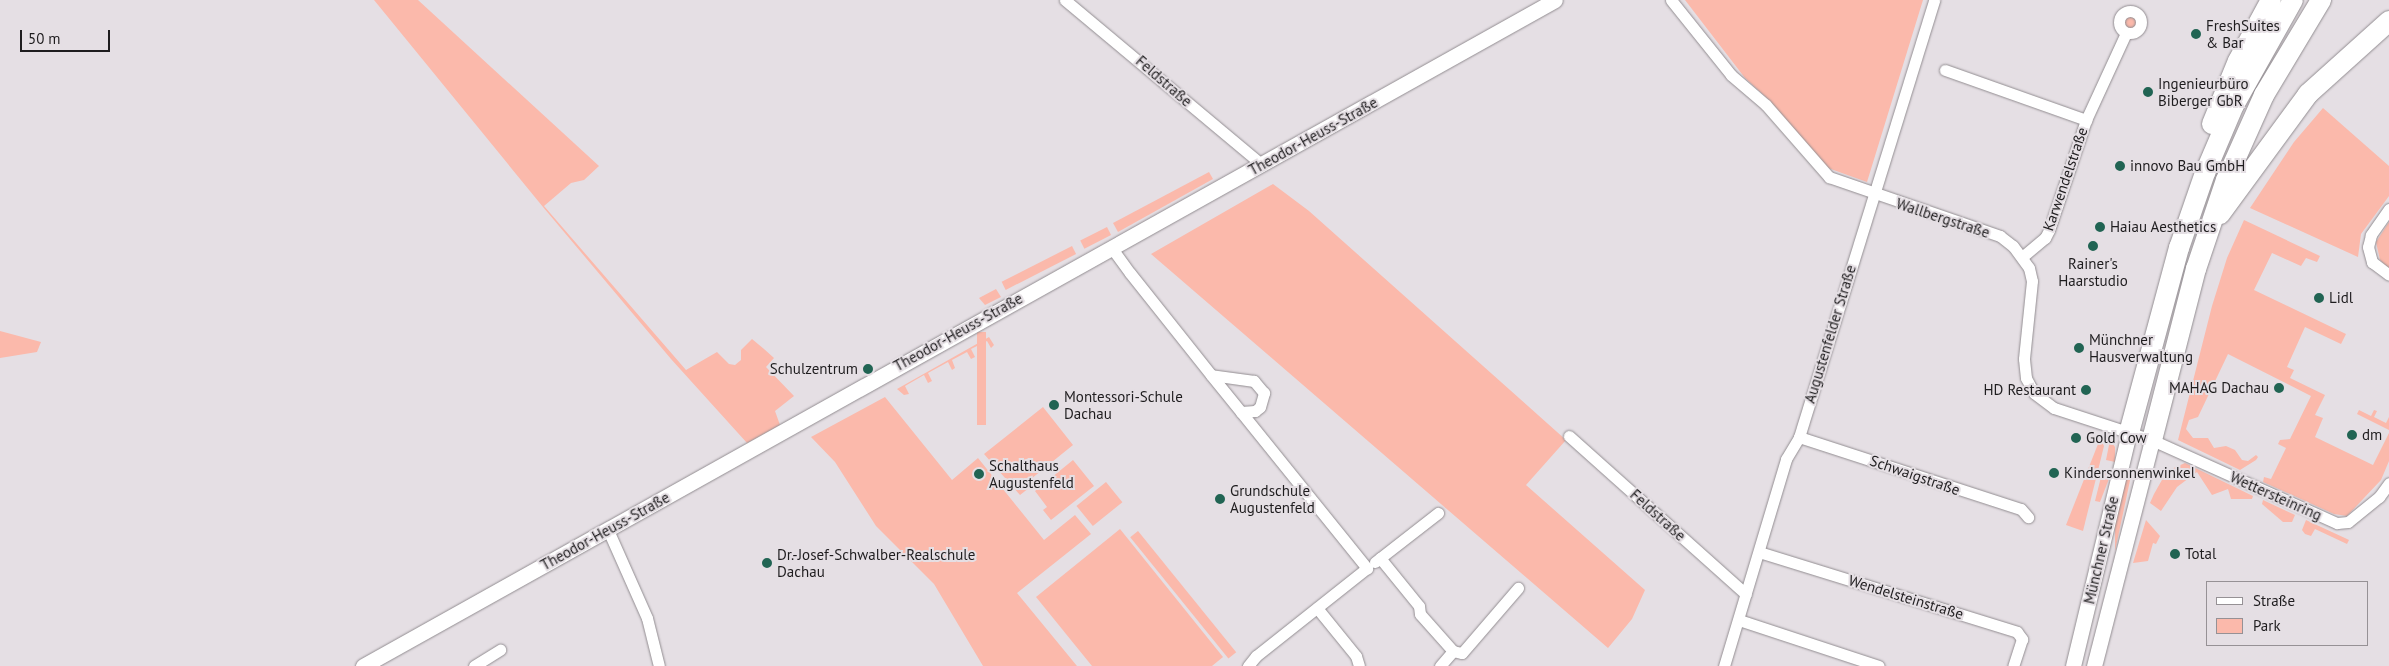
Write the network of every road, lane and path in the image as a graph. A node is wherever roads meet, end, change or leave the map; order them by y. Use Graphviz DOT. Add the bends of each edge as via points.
graph roads {
  1 [pos="1065,0"];
  2 [pos="1554,0"];
  3 [pos="1671,0"];
  4 [pos="1934,0"];
  5 [pos="2271,0"];
  6 [pos="2294,0"];
  7 [pos="2321,0"];
  8 [pos="2389,21"];
  9 [pos="2126,33"];
  10 [pos="1945,70"];
  11 [pos="2086,120"];
  12 [pos="1262,165"];
  13 [pos="1872,194"];
  14 [pos="2389,209"];
  15 [pos="2191,210"];
  16 [pos="2207,232"];
  17 [pos="1111,248"];
  18 [pos="2022,257"];
  19 [pos="2389,274"];
  20 [pos="1211,375"];
  21 [pos="1241,412"];
  22 [pos="2128,433"];
  23 [pos="1569,436"];
  24 [pos="1799,437"];
  25 [pos="2152,440"];
  26 [pos="2389,482"];
  27 [pos="1438,513"];
  28 [pos="2028,517"];
  29 [pos="608,530"];
  30 [pos="1759,552"];
  31 [pos="1380,558"];
  32 [pos="1367,568"];
  33 [pos="1518,588"];
  34 [pos="1746,594"];
  35 [pos="1317,608"];
  36 [pos="1740,620"];
  37 [pos="500,650"];
  38 [pos="1453,651"];
  39 [pos="363,666"];
  40 [pos="474,666"];
  41 [pos="658,666"];
  42 [pos="1248,666"];
  43 [pos="1359,666"];
  44 [pos="1440,666"];
  45 [pos="1724,666"];
  46 [pos="1878,666"];
  47 [pos="2013,666"];
  48 [pos="2074,666"];
  49 [pos="2094,666"];
  1 -- 12 [label="street, Feldstraße"];
  2 -- 12 [label="street, Theodor-Heuss-Straße"];
  3 -- 13 [label="street, Wallbergstraße" via="1731,75 1766,105 1829,177"];
  4 -- 13 [label="street, Augustenfelder Straße"];
  5 -- 15 [label="highway" via="2238,61 2195,167"];
  6 -- 15 [label="highway" via="2234,105"];
  7 -- 16 [label="highway" via="2255,113"];
  8 -- 16 [label="highway" via="2308,94"];
  9 -- 11 [label="street, Karwendelstraße"];
  10 -- 11 [label="street, Karwendelstraße"];
  11 -- 18 [label="street, Karwendelstraße" via="2049,230 2045,238"];
  12 -- 17 [label="street, Theodor-Heuss-Straße"];
  13 -- 18 [label="street, Wallbergstraße" via="2000,236"];
  13 -- 24 [label="street, Augustenfelder Straße"];
  14 -- 19 [label="street" via="2371,235 2368,247 2372,262"];
  15 -- 22 [label="highway"];
  16 -- 25 [label="highway"];
  17 -- 20 [label="street"];
  17 -- 29 [label="street, Theodor-Heuss-Straße"];
  18 -- 22 [label="street, Wallbergstraße" via="2032,281 2024,359 2026,378 2034,393 2063,412"];
  20 -- 21 [label="street"];
  20 -- 21 [label="street" via="1245,378 1261,386 1264,393 1260,407"];
  21 -- 32 [label="street"];
  22 -- 25 [label="street, Wallbergstraße"];
  22 -- 48 [label="street, Münchner Straße"];
  23 -- 34 [label="street, Feldstraße"];
  24 -- 28 [label="street, Schwaigstraße" via="2021,509"];
  24 -- 30 [label="street, Augustenfelder Straße" via="1786,459"];
  25 -- 26 [label="street, Wettersteinring" via="2337,523 2348,522 2380,497"];
  25 -- 49 [label="street, Münchner Straße"];
  27 -- 31 [label="street"];
  29 -- 39 [label="street, Theodor-Heuss-Straße"];
  29 -- 41 [label="street" via="647,618"];
  30 -- 34 [label="street, Augustenfelder Straße"];
  30 -- 47 [label="street, Wendelsteinstraße" via="2017,632 2022,639"];
  31 -- 32 [label="street"];
  31 -- 38 [label="street" via="1419,606 1420,614"];
  32 -- 35 [label="street"];
  33 -- 38 [label="street" via="1462,653"];
  34 -- 36 [label="street, Augustenfelder Straße"];
  35 -- 42 [label="street"];
  35 -- 43 [label="street" via="1356,656"];
  36 -- 45 [label="street, Augustenfelder Straße"];
  36 -- 46 [label="street"];
  37 -- 40 [label="street"];
  38 -- 44 [label="street"];
}
